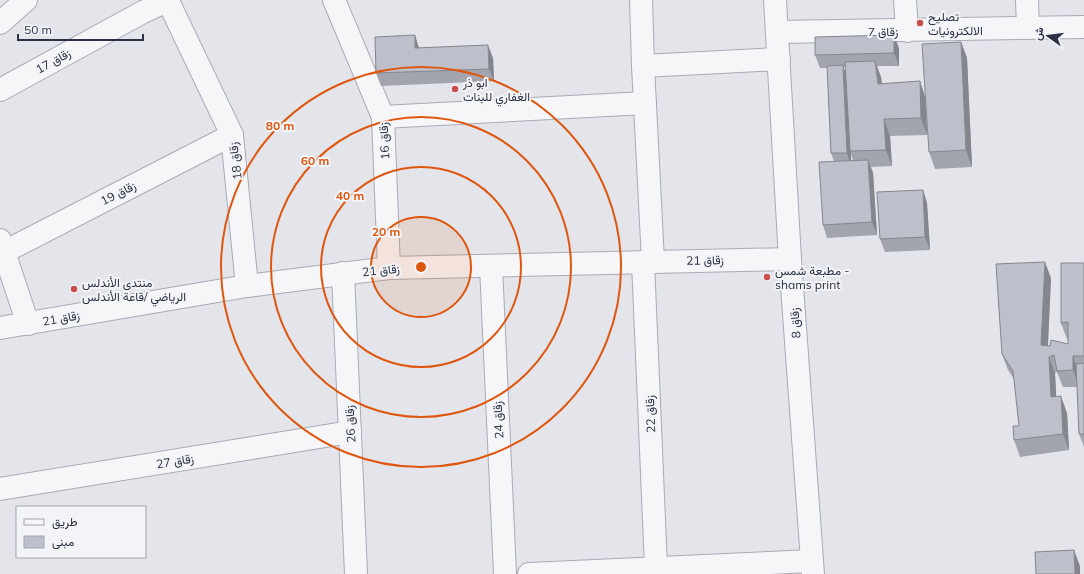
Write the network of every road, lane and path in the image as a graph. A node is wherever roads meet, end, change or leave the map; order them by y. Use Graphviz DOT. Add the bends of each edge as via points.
graph roads {
  1 [pos="26,0"];
  2 [pos="169,0"];
  3 [pos="334,0"];
  4 [pos="641,0"];
  5 [pos="775,0"];
  6 [pos="905,0"];
  7 [pos="1027,0"];
  8 [pos="0,23"];
  9 [pos="1084,27"];
  10 [pos="1028,28"];
  11 [pos="907,31"];
  12 [pos="777,32"];
  13 [pos="779,59"];
  14 [pos="643,66"];
  15 [pos="0,90"];
  16 [pos="645,103"];
  17 [pos="383,117"];
  18 [pos="232,135"];
  19 [pos="2,246"];
  20 [pos="790,259"];
  21 [pos="648,262"];
  22 [pos="491,266"];
  23 [pos="389,268"];
  24 [pos="343,273"];
  25 [pos="247,286"];
  26 [pos="28,324"];
  27 [pos="0,328"];
  28 [pos="350,432"];
  29 [pos="0,488"];
  30 [pos="656,567"];
  31 [pos="813,568"];
  32 [pos="356,574"];
  33 [pos="505,574"];
  34 [pos="529,574"];
  1 -- 8 [label="street"];
  2 -- 15 [label="street, زقاق 17"];
  2 -- 18 [label="street, زقاق 18"];
  3 -- 17 [label="street, زقاق 16"];
  4 -- 14 [label="street, زقاق 22"];
  5 -- 12 [label="street, زقاق 8"];
  6 -- 11 [label="street"];
  7 -- 10 [label="street"];
  9 -- 10 [label="street, زقاق 7"];
  10 -- 11 [label="street, زقاق 7"];
  11 -- 12 [label="street, زقاق 7"];
  12 -- 13 [label="street, زقاق 8"];
  13 -- 14 [label="street"];
  13 -- 20 [label="street, زقاق 8"];
  14 -- 16 [label="street, زقاق 22"];
  16 -- 17 [label="street"];
  16 -- 21 [label="street, زقاق 22"];
  17 -- 23 [label="street, زقاق 16"];
  18 -- 19 [label="street, زقاق 19"];
  18 -- 25 [label="street, زقاق 18"];
  19 -- 26 [label="street"];
  20 -- 21 [label="street, زقاق 21"];
  20 -- 31 [label="street, زقاق 8"];
  21 -- 22 [label="street, زقاق 21"];
  21 -- 30 [label="street, زقاق 22"];
  22 -- 23 [label="street, زقاق 21"];
  22 -- 33 [label="street, زقاق 24"];
  23 -- 24 [label="street, زقاق 21"];
  24 -- 25 [label="street, زقاق 21"];
  24 -- 28 [label="street, زقاق 26"];
  25 -- 26 [label="street, زقاق 21"];
  26 -- 27 [label="street, زقاق 21"];
  28 -- 29 [label="street, زقاق 27"];
  28 -- 32 [label="street, زقاق 26"];
  30 -- 31 [label="street"];
  30 -- 34 [label="street"];
}
